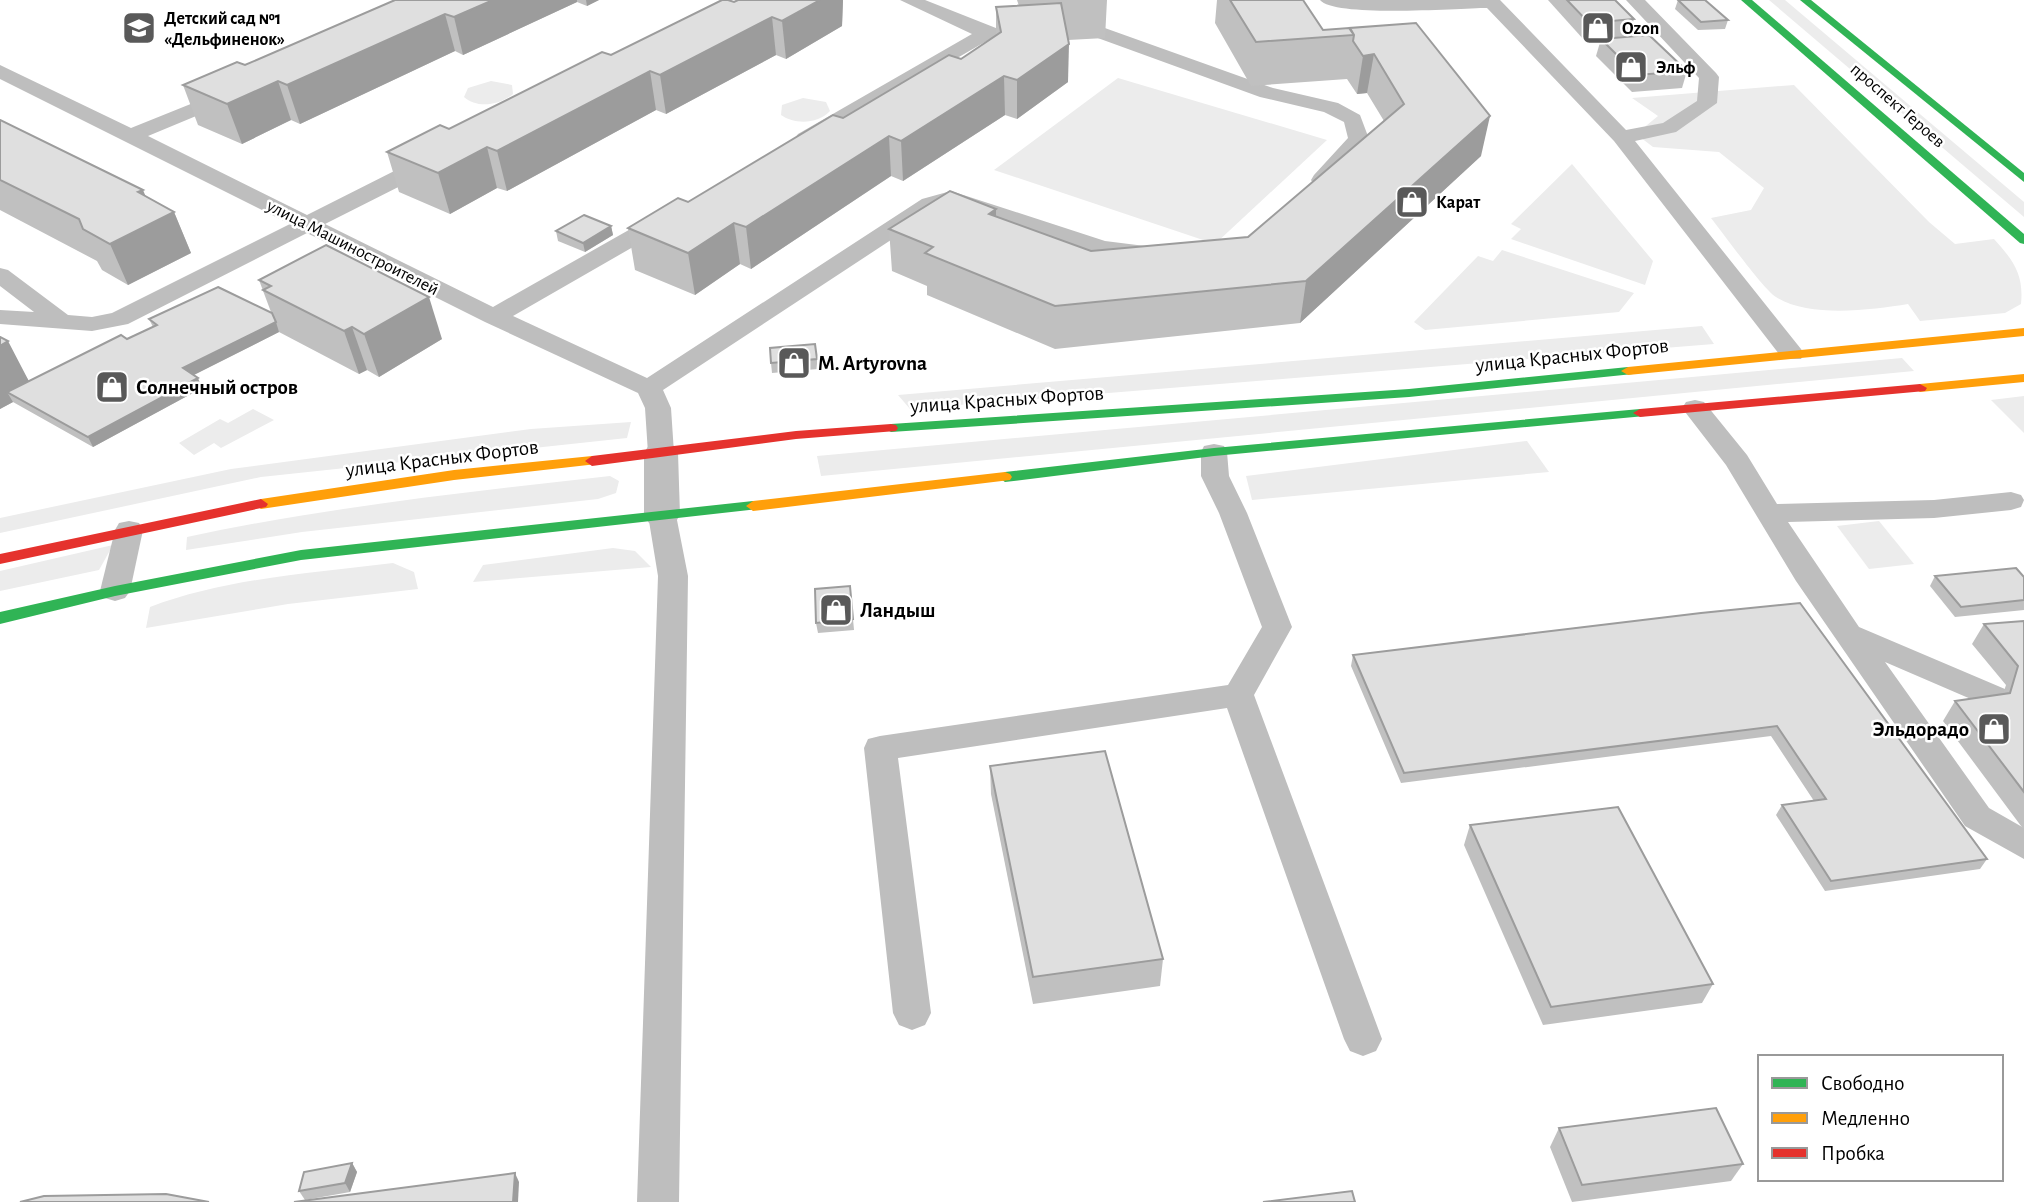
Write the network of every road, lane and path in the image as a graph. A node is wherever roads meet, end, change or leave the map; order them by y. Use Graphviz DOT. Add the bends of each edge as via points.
graph roads {
  1 [pos="909,0"];
  2 [pos="1329,0"];
  3 [pos="1635,0"];
  4 [pos="1746,0"];
  5 [pos="1805,0"];
  6 [pos="1491,1"];
  7 [pos="987,33"];
  8 [pos="1102,33"];
  9 [pos="1021,37"];
  10 [pos="0,71"];
  11 [pos="243,89"];
  12 [pos="131,136"];
  13 [pos="1620,137"];
  14 [pos="782,151"];
  15 [pos="447,153"];
  16 [pos="2024,179"];
  17 [pos="1305,195"];
  18 [pos="686,207"];
  19 [pos="308,225"];
  20 [pos="2024,240"];
  21 [pos="1172,254"];
  22 [pos="0,275"];
  23 [pos="0,317"];
  24 [pos="494,317"];
  25 [pos="64,323"];
  26 [pos="2024,332"];
  27 [pos="1792,354"];
  28 [pos="2024,378"];
  29 [pos="649,388"];
  30 [pos="1695,408"];
  31 [pos="1214,452"];
  32 [pos="661,453"];
  33 [pos="2011,501"];
  34 [pos="1769,513"];
  35 [pos="662,515"];
  36 [pos="129,530"];
  37 [pos="0,559"];
  38 [pos="115,591"];
  39 [pos="0,618"];
  40 [pos="1851,635"];
  41 [pos="1238,695"];
  42 [pos="2001,700"];
  43 [pos="2024,845"];
  44 [pos="912,1013"];
  45 [pos="1363,1039"];
  46 [pos="658,1202"];
  1 -- 7 [label="lane"];
  2 -- 6 [label="lane" via="1358,5"];
  3 -- 13 [label="lane" via="1709,77 1707,103 1669,128"];
  4 -- 20 [label="street, проспект Героев"];
  5 -- 16 [label="street, проспект Героев"];
  6 -- 13 [label="lane"];
  7 -- 9 [label="lane"];
  7 -- 14 [label="lane"];
  8 -- 17 [label="lane" via="1267,93 1331,107 1353,119 1359,139"];
  10 -- 12 [label="lane, улица Машиностроителей"];
  11 -- 12 [label="lane"];
  12 -- 19 [label="lane, улица Машиностроителей"];
  13 -- 27 [label="lane"];
  15 -- 19 [label="lane"];
  18 -- 24 [label="lane"];
  19 -- 24 [label="lane, улица Машиностроителей"];
  19 -- 25 [label="lane" via="119,319"];
  21 -- 29 [label="lane" via="1102,248 951,198 930,204"];
  22 -- 25 [label="lane"];
  23 -- 25 [label="lane"];
  24 -- 29 [label="lane, улица Машиностроителей"];
  26 -- 27 [label="street, улица Красных Фортов"];
  27 -- 32 [label="street, улица Красных Фортов" via="1409,393 796,435"];
  28 -- 30 [label="street"];
  29 -- 32 [label="lane" via="658,408"];
  30 -- 31 [label="street"];
  30 -- 34 [label="lane" via="1737,461"];
  31 -- 35 [label="street"];
  31 -- 41 [label="lane" via="1215,476 1277,627"];
  32 -- 35 [label="street"];
  32 -- 36 [label="street, улица Красных Фортов" via="304,496"];
  33 -- 34 [label="lane" via="1934,509"];
  34 -- 40 [label="lane"];
  35 -- 38 [label="street" via="301,555"];
  35 -- 46 [label="lane" via="673,576"];
  36 -- 37 [label="street, улица Красных Фортов"];
  36 -- 38 [label="lane"];
  38 -- 39 [label="street"];
  40 -- 42 [label="lane"];
  40 -- 43 [label="lane" via="1977,817"];
  41 -- 44 [label="lane" via="880,748"];
  41 -- 45 [label="lane"];
}
